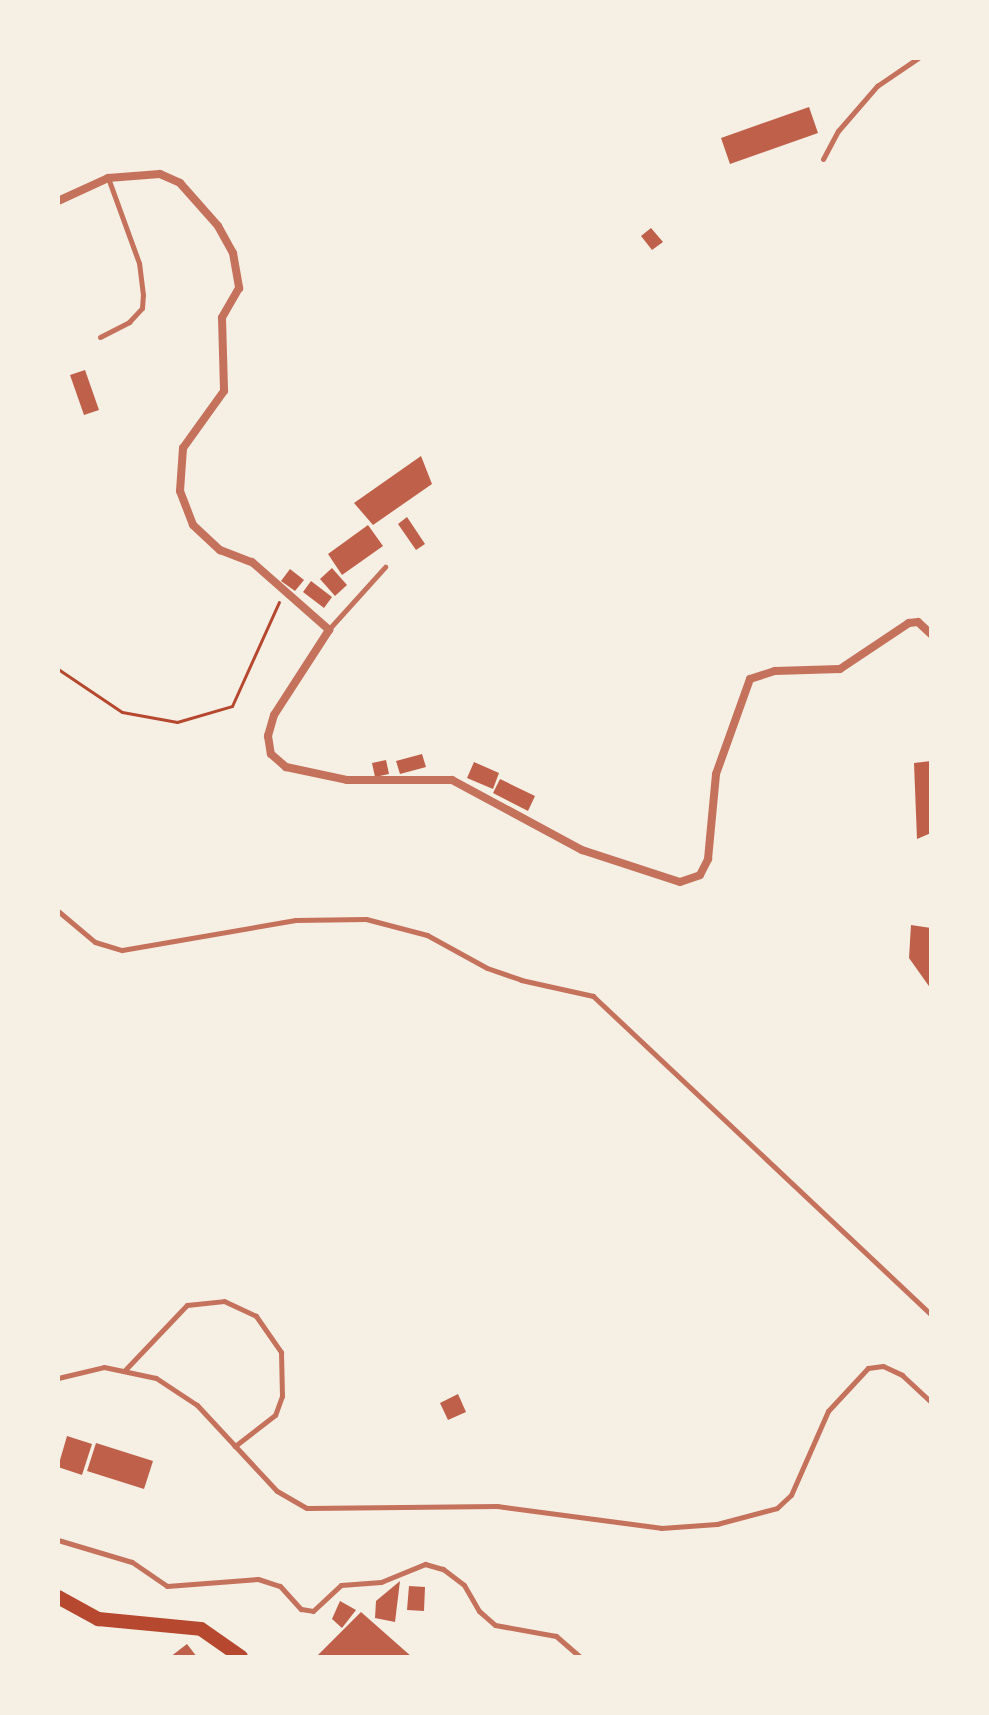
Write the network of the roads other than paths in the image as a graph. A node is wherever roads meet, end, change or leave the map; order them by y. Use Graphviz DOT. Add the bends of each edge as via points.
graph roads {
  1 [pos="918,58"];
  2 [pos="823,159"];
  3 [pos="108,178"];
  4 [pos="58,201"];
  5 [pos="100,337"];
  6 [pos="385,567"];
  7 [pos="329,630"];
  8 [pos="931,634"];
  9 [pos="58,911"];
  10 [pos="931,1314"];
  11 [pos="125,1370"];
  12 [pos="58,1378"];
  13 [pos="931,1402"];
  14 [pos="235,1446"];
  15 [pos="58,1540"];
  16 [pos="58,1597"];
  17 [pos="241,1657"];
  18 [pos="580,1657"];
  1 -- 2 [label="lane" via="877,86 838,131"];
  3 -- 4 [label="street"];
  3 -- 5 [label="lane" via="139,263 143,295 142,308 129,322"];
  3 -- 7 [label="street" via="160,174 180,183 218,226 233,253 239,288 222,318 224,391 183,448 180,491 193,525 220,550 252,562"];
  6 -- 7 [label="lane"];
  7 -- 8 [label="street" via="274,715 268,736 271,754 286,767 347,780 452,780 543,832 671,882 695,878 705,869 716,774 750,679 775,671 840,669 909,623 918,622"];
  9 -- 10 [label="lane" via="95,942 122,950 295,920 366,919 427,935 510,976 593,996"];
  11 -- 12 [label="lane" via="104,1367"];
  11 -- 14 [label="lane" via="156,1378 197,1405"];
  11 -- 14 [label="lane" via="187,1305 224,1301 256,1316 281,1352 282,1396 275,1415"];
  13 -- 14 [label="lane" via="902,1375 883,1366 868,1368 828,1411 791,1495 777,1508 717,1524 661,1528 497,1506 307,1508 277,1491"];
  15 -- 18 [label="lane" via="132,1562 167,1586 258,1579 280,1586 301,1609 313,1611 341,1585 381,1582 425,1564 443,1569 464,1585 479,1611 495,1625 556,1636"];
  16 -- 17 [label="main road" via="98,1619 201,1629"];
}
